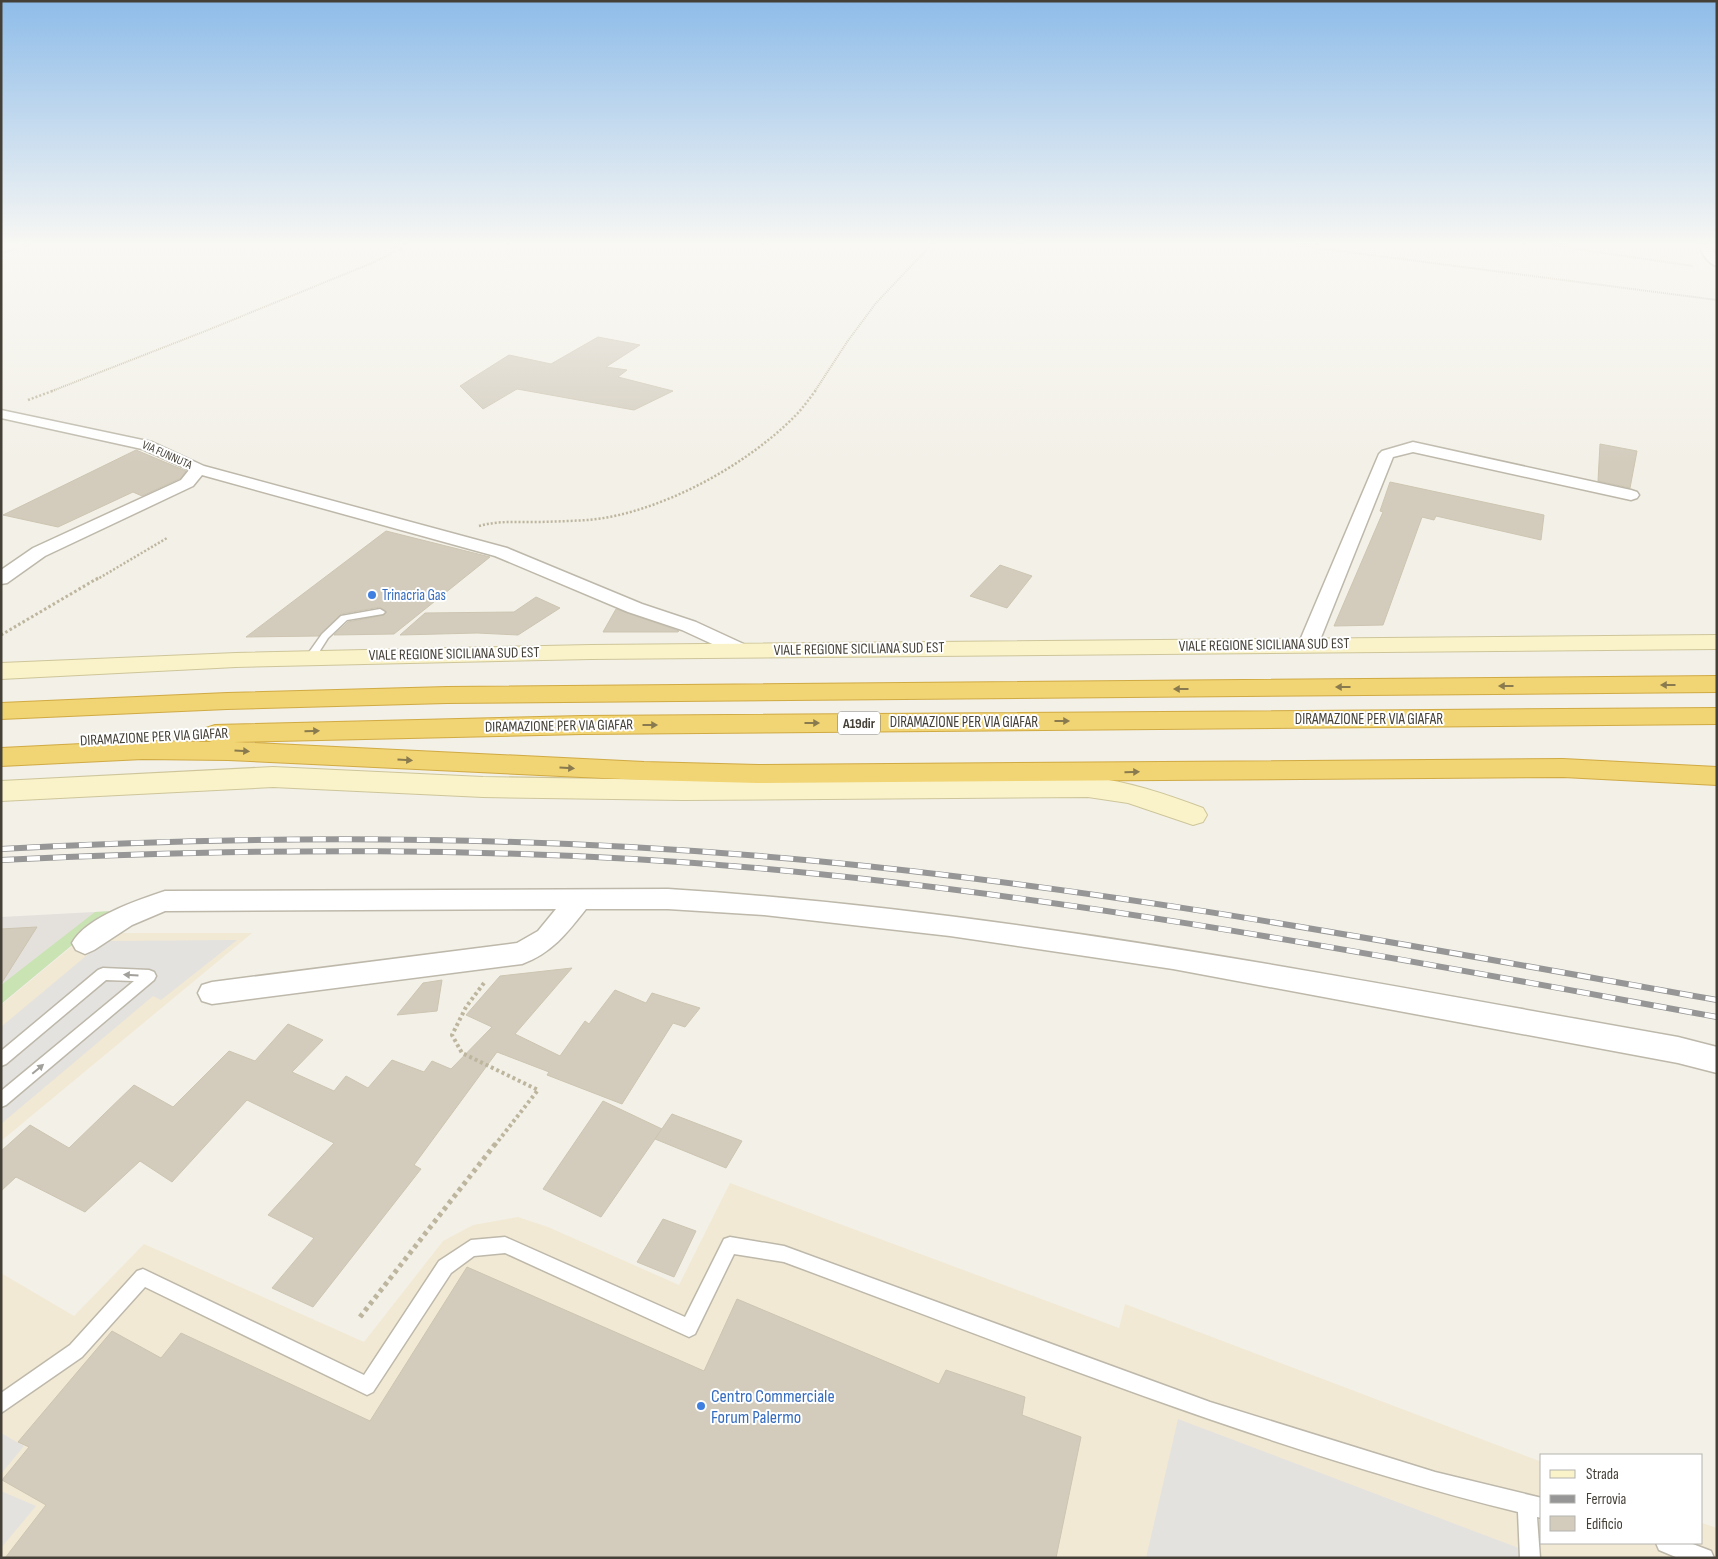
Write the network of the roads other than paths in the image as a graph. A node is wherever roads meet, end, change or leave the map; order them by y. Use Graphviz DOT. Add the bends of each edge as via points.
graph roads {
  1 [pos="1,414"];
  2 [pos="198,469"];
  3 [pos="1631,495"];
  4 [pos="1,578"];
  5 [pos="380,612"];
  6 [pos="1717,642"];
  7 [pos="1308,645"];
  8 [pos="741,650"];
  9 [pos="310,658"];
  10 [pos="1,671"];
  11 [pos="1717,684"];
  12 [pos="1,711"];
  13 [pos="1717,716"];
  14 [pos="1,744"];
  15 [pos="1,757"];
  16 [pos="1717,776"];
  17 [pos="1,791"];
  18 [pos="1193,815"];
  19 [pos="579,900"];
  20 [pos="85,942"];
  21 [pos="212,993"];
  22 [pos="1,1060"];
  23 [pos="1717,1060"];
  24 [pos="1,1100"];
  25 [pos="1,1404"];
  26 [pos="1535,1506"];
  27 [pos="1669,1544"];
  28 [pos="1530,1558"];
  29 [pos="1704,1558"];
  1 -- 2 [label="street, VIA FUNNUTA" via="146,444"];
  2 -- 4 [label="street, VIA FUNNUTA" via="187,483 39,552"];
  2 -- 8 [label="street" via="501,552 635,608 690,626"];
  3 -- 7 [label="street" via="1413,447 1386,454"];
  5 -- 9 [label="lane" via="344,618 325,636"];
  6 -- 7 [label="street, VIALE REGIONE SICILIANA SUD EST"];
  7 -- 8 [label="street, VIALE REGIONE SICILIANA SUD EST"];
  8 -- 9 [label="street, VIALE REGIONE SICILIANA SUD EST"];
  9 -- 10 [label="street, VIALE REGIONE SICILIANA SUD EST"];
  11 -- 12 [label="highway, DIRAMAZIONE PER VIA GIAFAR / A19dir, one-way" via="448,695 237,700"];
  14 -- 13 [label="highway, DIRAMAZIONE PER VIA GIAFAR / A19dir, one-way" via="189,735 563,726"];
  15 -- 16 [label="highway, one-way" via="143,750 228,751 758,774 1563,768"];
  17 -- 18 [label="street" via="274,777 483,787 684,790 1088,787 1132,793"];
  19 -- 20 [label="street" via="165,901 123,917"];
  19 -- 21 [label="street" via="547,938 522,953"];
  19 -- 23 [label="street" via="668,899 764,905 950,926 1173,958 1678,1050"];
  24 -- 22 [label="lane, one-way" via="149,976 103,974"];
  25 -- 26 [label="lane" via="76,1351 143,1277 367,1386 445,1267 471,1248 505,1245 689,1328 730,1245 784,1254 1210,1411 1435,1482"];
  26 -- 28 [label="lane"];
  27 -- 29 [label="lane"];
}
